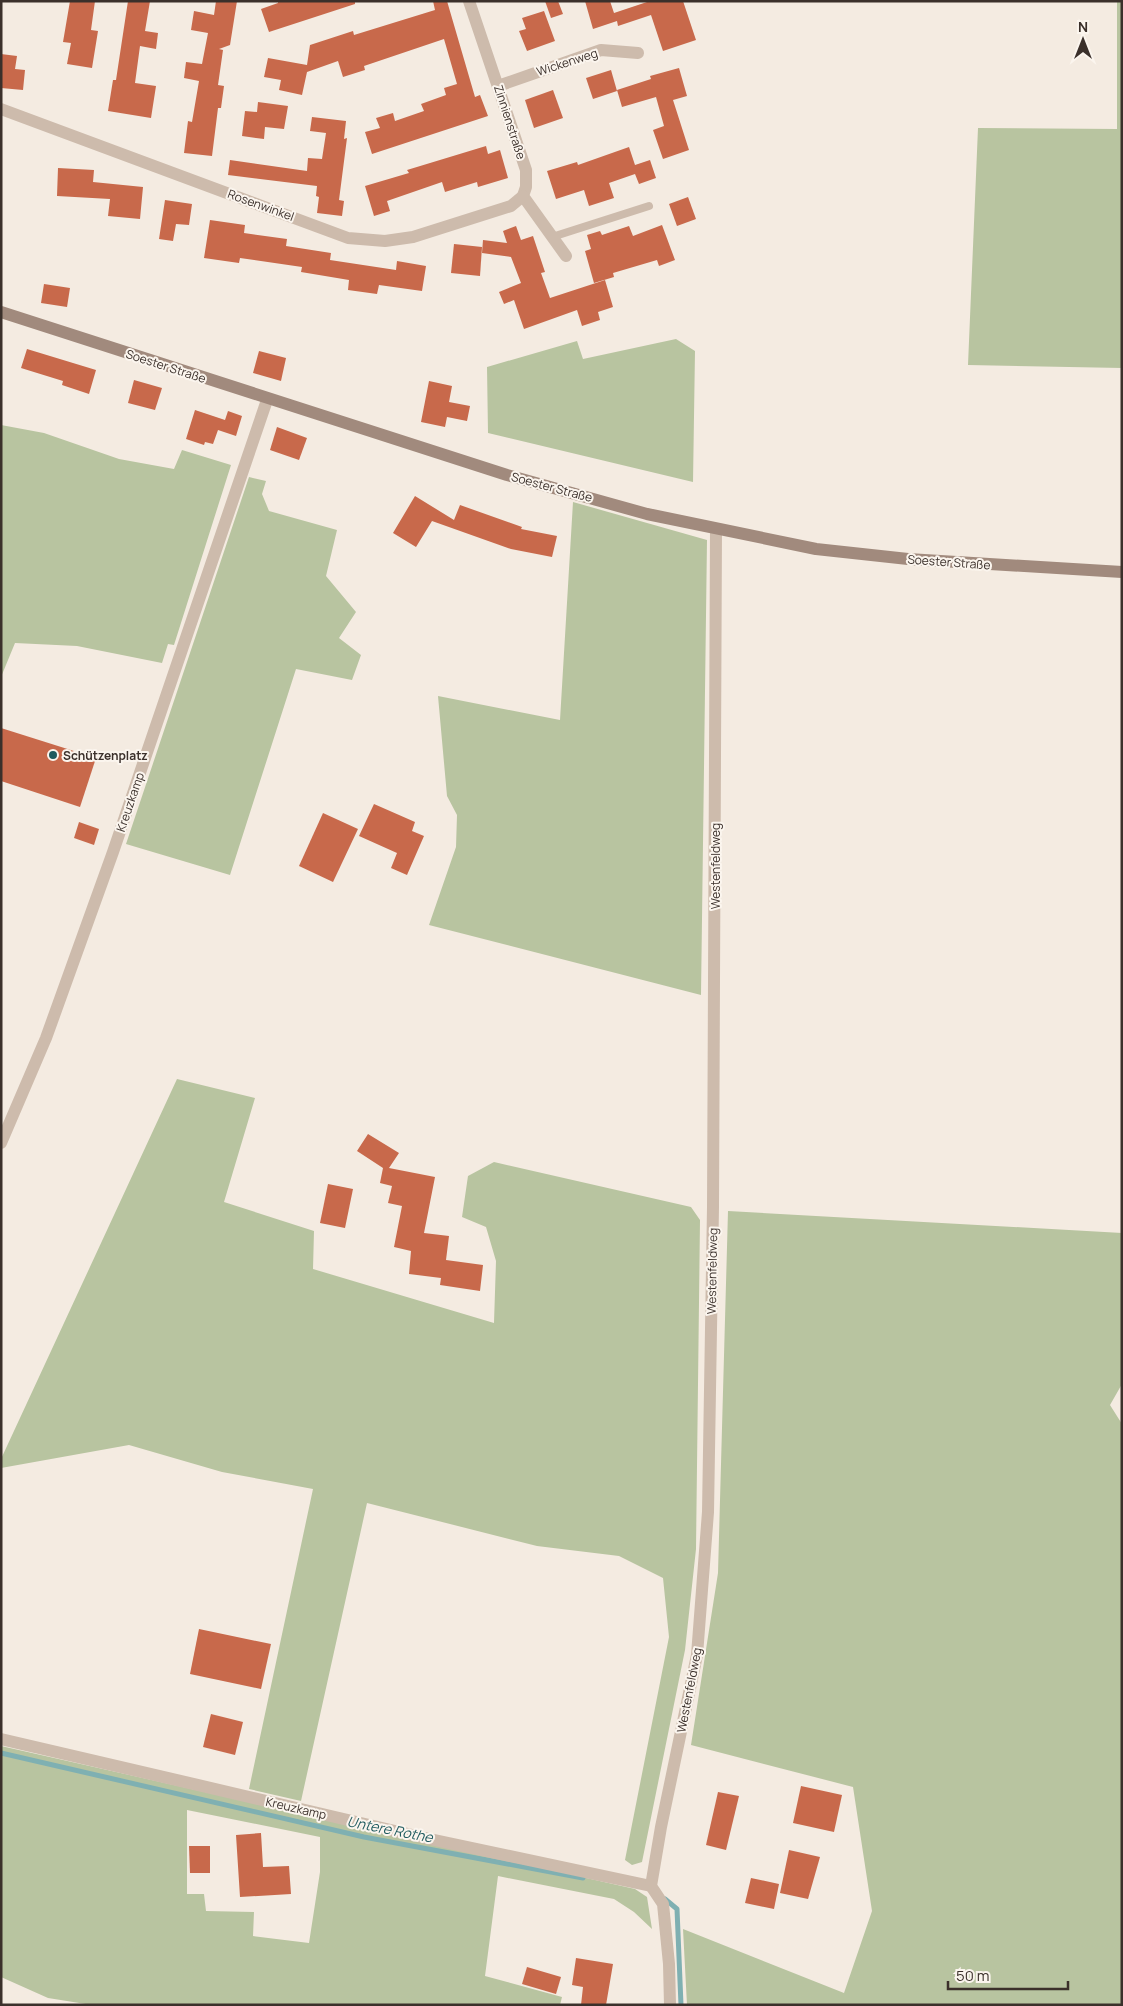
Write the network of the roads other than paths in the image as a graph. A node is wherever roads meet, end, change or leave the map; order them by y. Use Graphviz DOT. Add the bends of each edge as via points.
graph roads {
  1 [pos="469,1"];
  2 [pos="638,52"];
  3 [pos="498,86"];
  4 [pos="1,108"];
  5 [pos="524,196"];
  6 [pos="649,206"];
  7 [pos="552,237"];
  8 [pos="566,256"];
  9 [pos="1,312"];
  10 [pos="267,400"];
  11 [pos="716,529"];
  12 [pos="1122,572"];
  13 [pos="1,1143"];
  14 [pos="1,1739"];
  15 [pos="651,1886"];
  16 [pos="670,2005"];
  1 -- 3 [label="street, Zinnienstraße"];
  2 -- 3 [label="street, Wickenweg" via="601,50"];
  3 -- 5 [label="street, Zinnienstraße" via="526,170"];
  4 -- 5 [label="street, Rosenwinkel" via="348,238 385,242 414,237 511,206"];
  5 -- 7 [label="street"];
  6 -- 7 [label="lane"];
  7 -- 8 [label="street"];
  9 -- 10 [label="main road, Soester Straße"];
  10 -- 11 [label="main road, Soester Straße" via="507,475"];
  10 -- 13 [label="street, Kreuzkamp" via="110,861 46,1038"];
  11 -- 12 [label="main road, Soester Straße" via="816,549 908,559"];
  11 -- 15 [label="street, Westenfeldweg" via="708,1512 697,1655"];
  14 -- 15 [label="street, Kreuzkamp" via="425,1838"];
  15 -- 16 [label="street" via="663,1904"];
}
